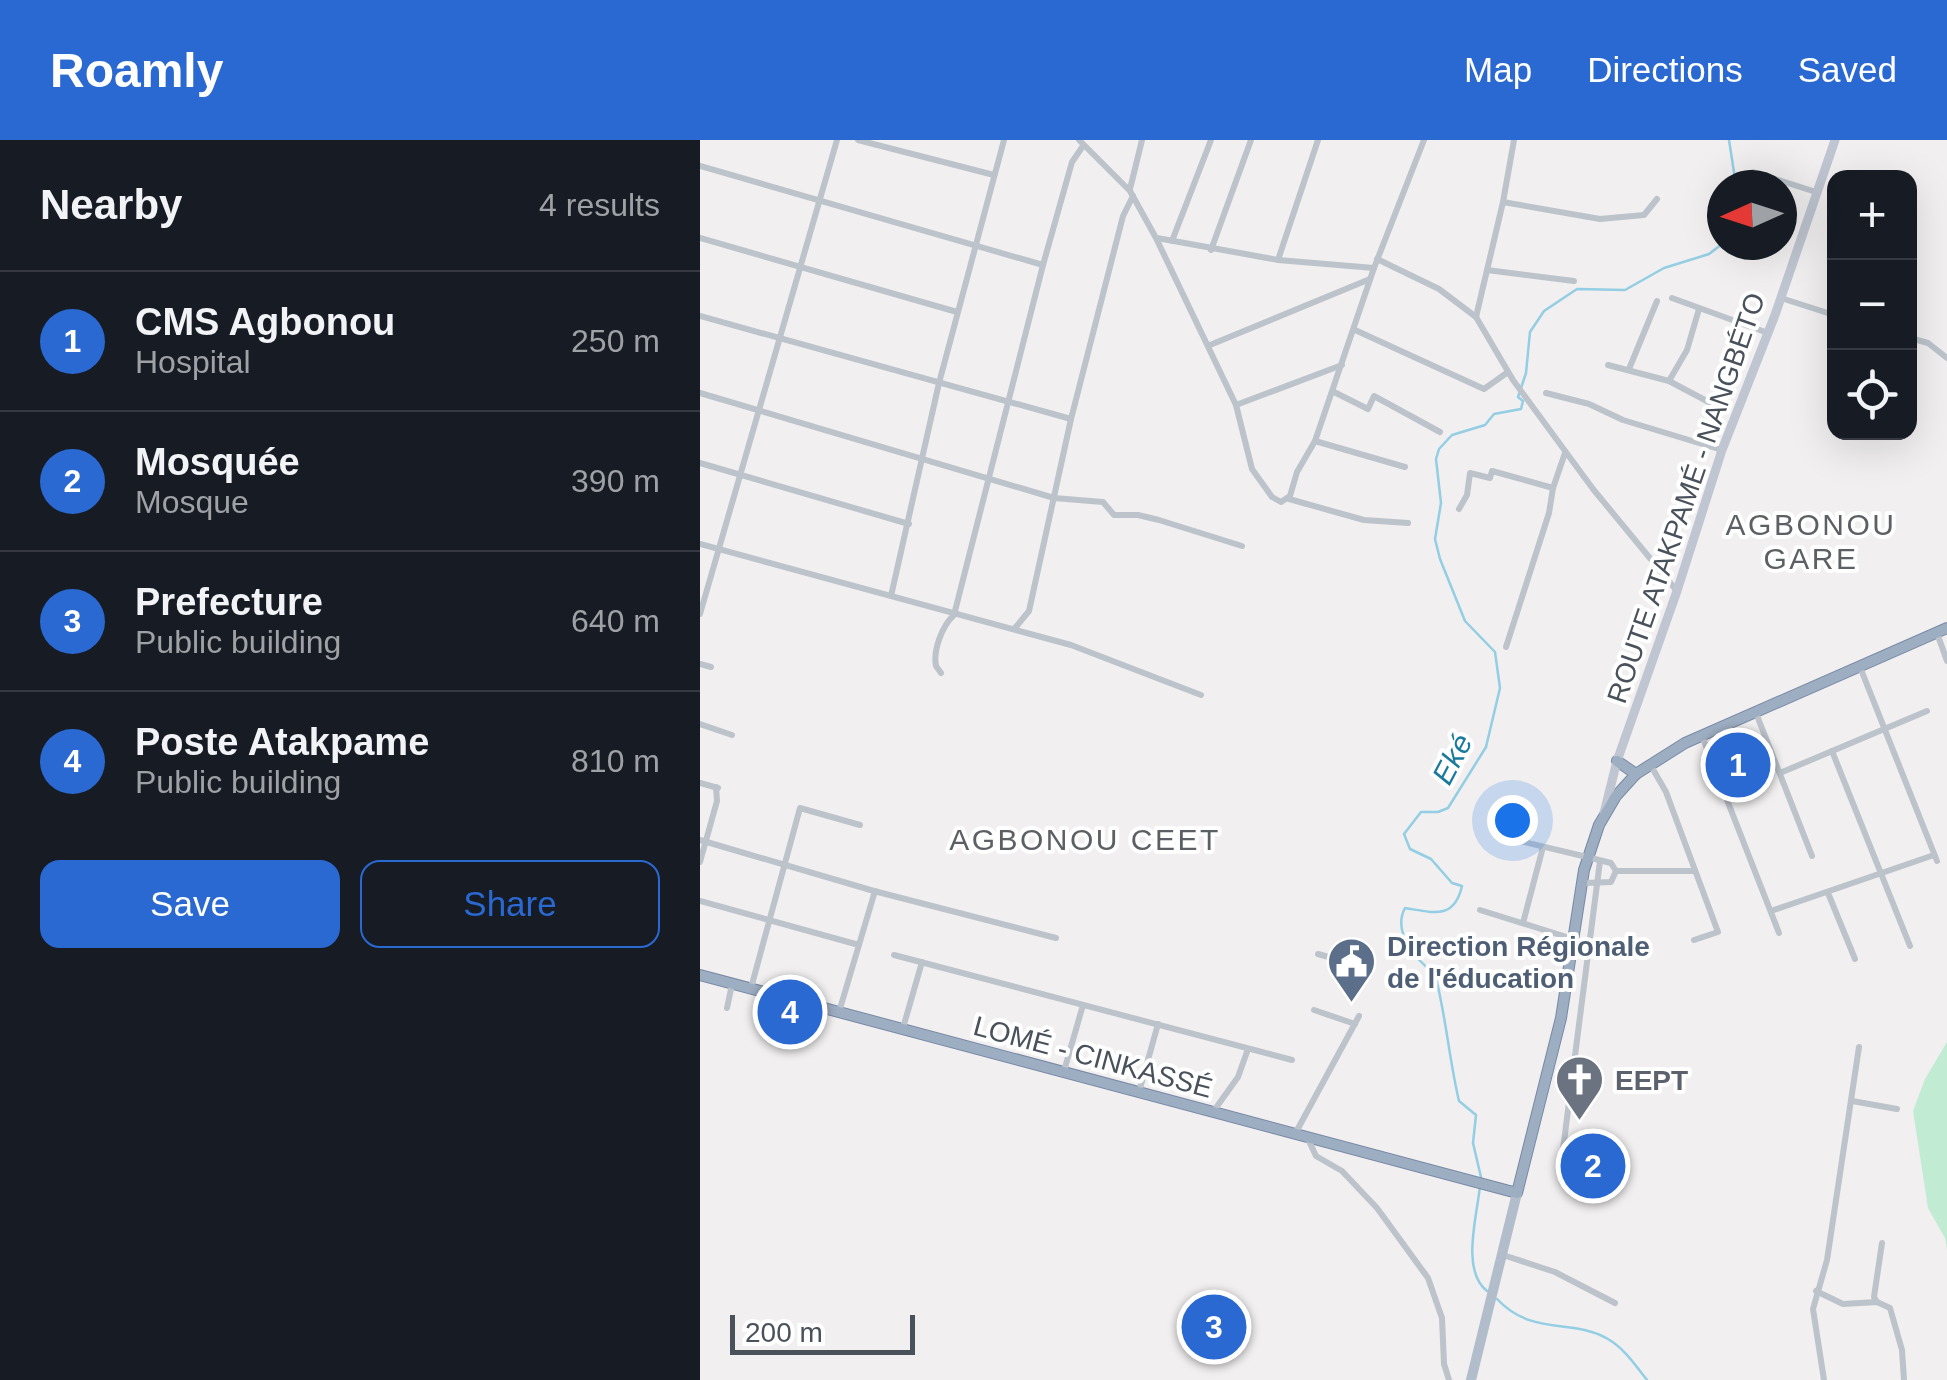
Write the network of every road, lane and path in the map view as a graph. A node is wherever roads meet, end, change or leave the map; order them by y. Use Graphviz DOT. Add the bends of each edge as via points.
graph roads {
  1 [pos="837,140"];
  2 [pos="858,140"];
  3 [pos="1004,140"];
  4 [pos="1142,140"];
  5 [pos="1211,140"];
  6 [pos="1251,140"];
  7 [pos="1318,140"];
  8 [pos="1424,140"];
  9 [pos="1514,140"];
  10 [pos="1835,140"];
  11 [pos="1081,143"];
  12 [pos="700,166"];
  13 [pos="994,175"];
  14 [pos="1797,186"];
  15 [pos="1816,192"];
  16 [pos="1131,193"];
  17 [pos="820,199"];
  18 [pos="1657,199"];
  19 [pos="1503,202"];
  20 [pos="700,238"];
  21 [pos="1156,238"];
  22 [pos="1172,241"];
  23 [pos="974,247"];
  24 [pos="1211,250"];
  25 [pos="1377,259"];
  26 [pos="1278,260"];
  27 [pos="1042,265"];
  28 [pos="800,268"];
  29 [pos="1374,268"];
  30 [pos="1487,270"];
  31 [pos="1370,279"];
  32 [pos="1574,280"];
  33 [pos="1672,298"];
  34 [pos="1781,298"];
  35 [pos="1657,300"];
  36 [pos="1699,308"];
  37 [pos="957,312"];
  38 [pos="1827,313"];
  39 [pos="700,316"];
  40 [pos="1476,316"];
  41 [pos="1354,330"];
  42 [pos="1768,332"];
  43 [pos="779,340"];
  44 [pos="1917,340"];
  45 [pos="1210,345"];
  46 [pos="1947,358"];
  47 [pos="1343,365"];
  48 [pos="1608,365"];
  49 [pos="1629,370"];
  50 [pos="1511,376"];
  51 [pos="1669,380"];
  52 [pos="939,382"];
  53 [pos="700,392"];
  54 [pos="1334,392"];
  55 [pos="1546,394"];
  56 [pos="1009,401"];
  57 [pos="1236,406"];
  58 [pos="759,408"];
  59 [pos="1720,408"];
  60 [pos="1071,419"];
  61 [pos="1440,432"];
  62 [pos="1315,442"];
  63 [pos="1722,450"];
  64 [pos="1566,452"];
  65 [pos="921,460"];
  66 [pos="700,463"];
  67 [pos="1405,468"];
  68 [pos="740,474"];
  69 [pos="990,478"];
  70 [pos="1553,488"];
  71 [pos="1054,498"];
  72 [pos="1289,499"];
  73 [pos="1459,509"];
  74 [pos="909,524"];
  75 [pos="1408,524"];
  76 [pos="700,544"];
  77 [pos="1242,546"];
  78 [pos="718,550"];
  79 [pos="1677,591"];
  80 [pos="891,596"];
  81 [pos="700,614"];
  82 [pos="954,615"];
  83 [pos="1014,628"];
  84 [pos="1942,630"];
  85 [pos="1506,647"];
  86 [pos="1947,661"];
  87 [pos="700,664"];
  88 [pos="1860,666"];
  89 [pos="711,667"];
  90 [pos="941,673"];
  91 [pos="1201,695"];
  92 [pos="1927,710"];
  93 [pos="1755,712"];
  94 [pos="700,724"];
  95 [pos="1885,728"];
  96 [pos="732,734"];
  97 [pos="1702,735"];
  98 [pos="1832,751"];
  99 [pos="1617,761"];
  100 [pos="1644,768"];
  101 [pos="1780,773"];
  102 [pos="700,783"];
  103 [pos="1603,816"];
  104 [pos="860,825"];
  105 [pos="1503,836"];
  106 [pos="703,841"];
  107 [pos="1543,847"];
  108 [pos="1812,856"];
  109 [pos="1593,859"];
  110 [pos="700,862"];
  111 [pos="786,864"];
  112 [pos="1616,871"];
  113 [pos="1694,871"];
  114 [pos="1881,874"];
  115 [pos="1592,883"];
  116 [pos="876,891"];
  117 [pos="1828,894"];
  118 [pos="1581,895"];
  119 [pos="700,901"];
  120 [pos="1480,910"];
  121 [pos="1772,911"];
  122 [pos="770,919"];
  123 [pos="1523,923"];
  124 [pos="1779,933"];
  125 [pos="1056,938"];
  126 [pos="1574,940"];
  127 [pos="1694,940"];
  128 [pos="859,944"];
  129 [pos="1910,946"];
  130 [pos="894,954"];
  131 [pos="1318,954"];
  132 [pos="1855,960"];
  133 [pos="922,962"];
  134 [pos="1360,966"];
  135 [pos="700,974"];
  136 [pos="732,983"];
  137 [pos="750,988"];
  138 [pos="1084,1005"];
  139 [pos="727,1008"];
  140 [pos="1314,1010"];
  141 [pos="838,1012"];
  142 [pos="1158,1024"];
  143 [pos="902,1029"];
  144 [pos="1858,1048"];
  145 [pos="1248,1049"];
  146 [pos="1292,1060"];
  147 [pos="1063,1072"];
  148 [pos="1138,1093"];
  149 [pos="1852,1101"];
  150 [pos="1897,1108"];
  151 [pos="1212,1113"];
  152 [pos="1295,1135"];
  153 [pos="1308,1139"];
  154 [pos="1562,1158"];
  155 [pos="1517,1193"];
  156 [pos="1882,1243"];
  157 [pos="1503,1256"];
  158 [pos="1816,1291"];
  159 [pos="1876,1302"];
  160 [pos="1615,1303"];
  161 [pos="1449,1380"];
  162 [pos="1471,1380"];
  163 [pos="1824,1380"];
  164 [pos="1904,1380"];
  1 -- 17 [label="street"];
  2 -- 13 [label="street"];
  3 -- 13 [label="street"];
  4 -- 16 [label="street"];
  5 -- 22 [label="street"];
  6 -- 24 [label="street"];
  7 -- 26 [label="street"];
  8 -- 25 [label="street"];
  9 -- 19 [label="street"];
  10 -- 15 [label="main road, ROUTE ATAKPAMÉ - NANGBÉTO"];
  11 -- 16 [label="street"];
  11 -- 27 [label="street"];
  12 -- 17 [label="street"];
  13 -- 23 [label="street"];
  14 -- 15 [label="street"];
  15 -- 34 [label="main road, ROUTE ATAKPAMÉ - NANGBÉTO"];
  16 -- 21 [label="street"];
  16 -- 60 [label="street"];
  17 -- 23 [label="street"];
  17 -- 28 [label="street"];
  18 -- 19 [label="street" via="1644,215 1600,219"];
  19 -- 30 [label="street"];
  20 -- 28 [label="street"];
  21 -- 22 [label="street"];
  21 -- 45 [label="street"];
  22 -- 24 [label="street"];
  23 -- 27 [label="street"];
  23 -- 37 [label="street"];
  24 -- 26 [label="street"];
  25 -- 29 [label="street"];
  25 -- 40 [label="street" via="1439,288"];
  26 -- 29 [label="street"];
  27 -- 56 [label="street"];
  28 -- 37 [label="street"];
  28 -- 43 [label="street"];
  29 -- 31 [label="street"];
  30 -- 32 [label="street"];
  30 -- 40 [label="street"];
  31 -- 41 [label="street"];
  31 -- 45 [label="street"];
  33 -- 36 [label="street"];
  34 -- 38 [label="street"];
  34 -- 42 [label="main road, ROUTE ATAKPAMÉ - NANGBÉTO"];
  35 -- 49 [label="street"];
  36 -- 42 [label="street"];
  36 -- 51 [label="street" via="1687,350"];
  37 -- 52 [label="street"];
  39 -- 43 [label="street"];
  40 -- 50 [label="street"];
  41 -- 47 [label="street"];
  41 -- 50 [label="street" via="1484,389"];
  42 -- 63 [label="main road, ROUTE ATAKPAMÉ - NANGBÉTO"];
  43 -- 52 [label="street"];
  43 -- 58 [label="street"];
  44 -- 46 [label="street"];
  45 -- 57 [label="street"];
  47 -- 54 [label="street"];
  47 -- 57 [label="street"];
  48 -- 49 [label="street"];
  49 -- 51 [label="street"];
  50 -- 64 [label="street"];
  51 -- 59 [label="street"];
  52 -- 56 [label="street"];
  52 -- 65 [label="street"];
  53 -- 58 [label="street"];
  54 -- 61 [label="street" via="1368,409 1374,396"];
  54 -- 62 [label="street"];
  55 -- 63 [label="street"];
  56 -- 60 [label="street"];
  56 -- 69 [label="street"];
  57 -- 62 [label="street" via="1252,469 1278,502 1290,496"];
  58 -- 65 [label="street"];
  58 -- 68 [label="street"];
  60 -- 71 [label="street"];
  62 -- 67 [label="street"];
  63 -- 79 [label="main road, ROUTE ATAKPAMÉ - NANGBÉTO"];
  64 -- 70 [label="street"];
  64 -- 79 [label="street"];
  65 -- 69 [label="street"];
  65 -- 74 [label="street"];
  66 -- 68 [label="street"];
  68 -- 74 [label="street"];
  68 -- 78 [label="street"];
  69 -- 71 [label="street"];
  69 -- 82 [label="street"];
  70 -- 73 [label="street" via="1505,473 1470,473"];
  70 -- 85 [label="street"];
  71 -- 77 [label="street" via="1103,502 1114,515 1138,515"];
  71 -- 83 [label="street" via="1029,611"];
  72 -- 75 [label="street" via="1364,520"];
  74 -- 80 [label="street"];
  76 -- 78 [label="street"];
  78 -- 80 [label="street"];
  78 -- 81 [label="street"];
  79 -- 99 [label="main road, ROUTE ATAKPAMÉ - NANGBÉTO"];
  80 -- 82 [label="street"];
  82 -- 83 [label="street"];
  82 -- 90 [label="street" via="936,648"];
  83 -- 91 [label="street"];
  84 -- 86 [label="street"];
  84 -- 88 [label="highway"];
  87 -- 89 [label="street"];
  88 -- 93 [label="highway"];
  88 -- 95 [label="street"];
  92 -- 95 [label="street"];
  93 -- 97 [label="highway"];
  93 -- 101 [label="street"];
  94 -- 96 [label="street"];
  95 -- 98 [label="street"];
  95 -- 114 [label="street" via="1935,858"];
  97 -- 100 [label="highway"];
  97 -- 121 [label="street"];
  98 -- 101 [label="street"];
  98 -- 114 [label="street"];
  99 -- 100 [label="highway" via="1624,768"];
  99 -- 103 [label="main road, ROUTE ATAKPAMÉ - NANGBÉTO"];
  100 -- 103 [label="highway"];
  100 -- 109 [label="highway" via="1612,810"];
  100 -- 113 [label="street" via="1666,792"];
  101 -- 108 [label="street"];
  102 -- 106 [label="street" via="718,788"];
  103 -- 109 [label="highway"];
  104 -- 111 [label="street" via="800,808"];
  105 -- 107 [label="street"];
  106 -- 110 [label="street"];
  106 -- 111 [label="street"];
  107 -- 109 [label="street"];
  107 -- 123 [label="street"];
  109 -- 112 [label="street"];
  109 -- 115 [label="highway"];
  109 -- 118 [label="highway"];
  111 -- 116 [label="street"];
  111 -- 122 [label="street"];
  112 -- 113 [label="street"];
  112 -- 115 [label="street" via="1611,882"];
  113 -- 127 [label="street" via="1718,932"];
  114 -- 117 [label="street"];
  114 -- 129 [label="street"];
  115 -- 118 [label="highway"];
  115 -- 154 [label="street"];
  116 -- 125 [label="street"];
  116 -- 128 [label="street"];
  117 -- 121 [label="street"];
  117 -- 132 [label="street"];
  118 -- 126 [label="highway"];
  119 -- 122 [label="street"];
  120 -- 123 [label="street"];
  121 -- 124 [label="street"];
  122 -- 128 [label="street"];
  122 -- 137 [label="street"];
  123 -- 126 [label="street"];
  126 -- 155 [label="highway" via="1556,1044"];
  128 -- 141 [label="street"];
  130 -- 133 [label="street"];
  131 -- 134 [label="street"];
  133 -- 138 [label="street"];
  133 -- 143 [label="street"];
  135 -- 136 [label="highway, LOMÉ - CINKASSÉ"];
  136 -- 137 [label="highway, LOMÉ - CINKASSÉ"];
  136 -- 139 [label="street"];
  137 -- 141 [label="highway, LOMÉ - CINKASSÉ"];
  138 -- 142 [label="street"];
  138 -- 147 [label="street"];
  140 -- 152 [label="street" via="1357,1020"];
  141 -- 143 [label="highway, LOMÉ - CINKASSÉ"];
  142 -- 145 [label="street"];
  142 -- 148 [label="street"];
  143 -- 147 [label="highway, LOMÉ - CINKASSÉ"];
  144 -- 149 [label="street"];
  145 -- 146 [label="street"];
  145 -- 151 [label="street" via="1238,1077"];
  147 -- 148 [label="highway, LOMÉ - CINKASSÉ"];
  148 -- 151 [label="highway, LOMÉ - CINKASSÉ"];
  149 -- 150 [label="street"];
  149 -- 158 [label="street"];
  151 -- 152 [label="highway, LOMÉ - CINKASSÉ"];
  152 -- 153 [label="highway, LOMÉ - CINKASSÉ"];
  153 -- 155 [label="highway, LOMÉ - CINKASSÉ"];
  153 -- 161 [label="street" via="1316,1156 1342,1170 1377,1208 1428,1278 1442,1318"];
  155 -- 157 [label="main road"];
  156 -- 159 [label="street"];
  157 -- 160 [label="street"];
  157 -- 162 [label="main road"];
  158 -- 159 [label="street" via="1843,1304"];
  158 -- 163 [label="street"];
  159 -- 164 [label="street" via="1893,1312"];
}
